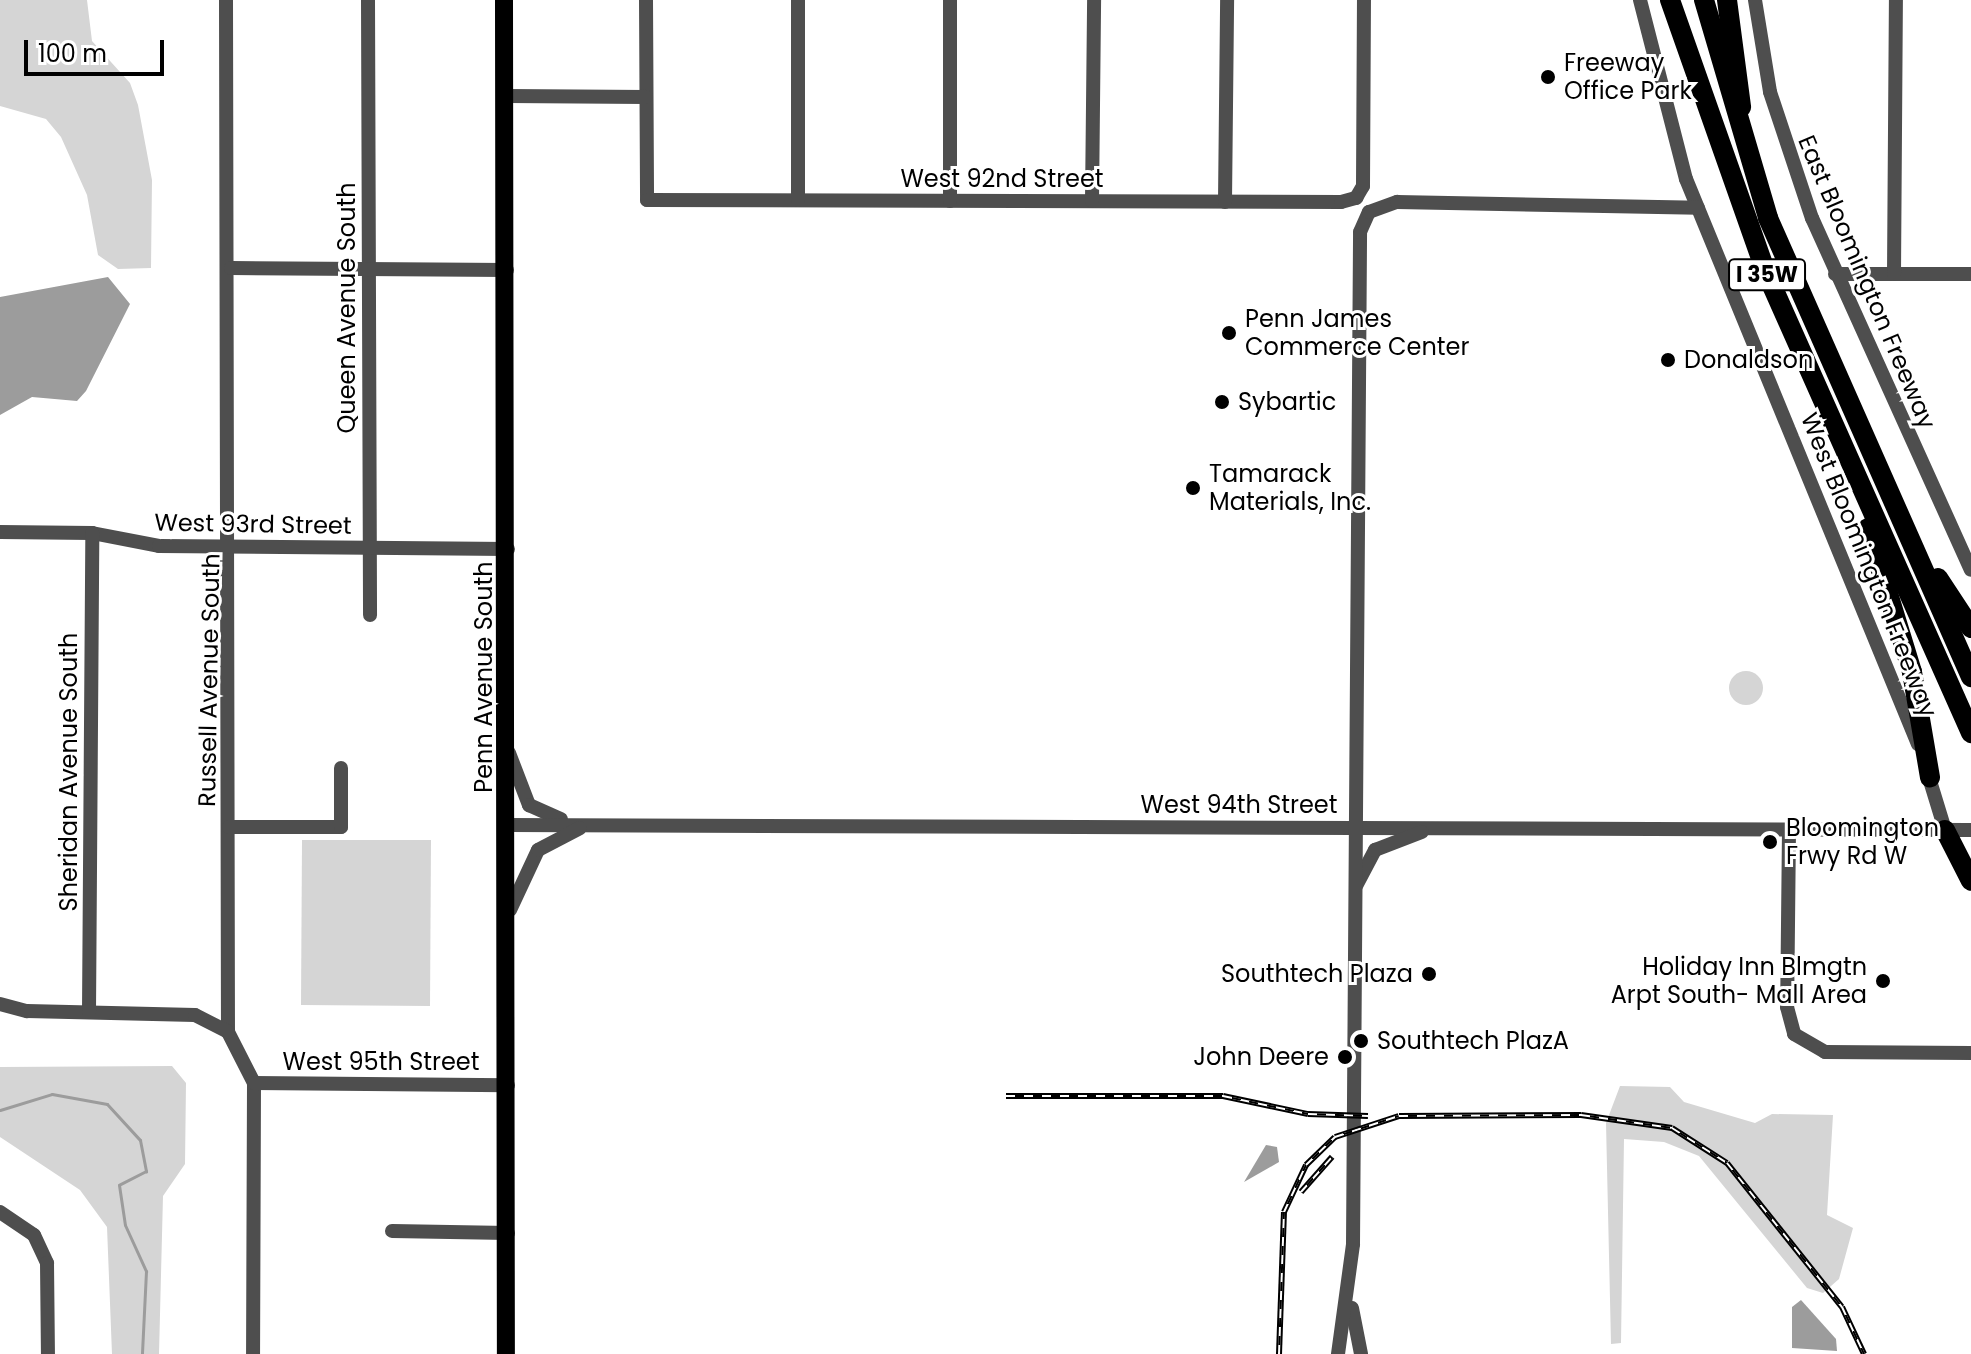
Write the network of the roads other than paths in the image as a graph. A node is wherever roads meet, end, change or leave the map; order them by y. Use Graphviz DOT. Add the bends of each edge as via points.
graph roads {
  1 [pos="226,0"];
  2 [pos="368,0"];
  3 [pos="504,0"];
  4 [pos="646,0"];
  5 [pos="798,0"];
  6 [pos="950,0"];
  7 [pos="1094,0"];
  8 [pos="1227,0"];
  9 [pos="1364,0"];
  10 [pos="1640,0"];
  11 [pos="1670,0"];
  12 [pos="1682,0"];
  13 [pos="1704,0"];
  14 [pos="1727,0"];
  15 [pos="1755,0"];
  16 [pos="1896,0"];
  17 [pos="506,96"];
  18 [pos="646,97"];
  19 [pos="1705,105"];
  20 [pos="1750,167"];
  21 [pos="798,200"];
  22 [pos="950,201"];
  23 [pos="1092,201"];
  24 [pos="1225,202"];
  25 [pos="1698,208"];
  26 [pos="231,268"];
  27 [pos="369,269"];
  28 [pos="507,270"];
  29 [pos="1835,274"];
  30 [pos="1894,274"];
  31 [pos="1971,274"];
  32 [pos="1841,440"];
  33 [pos="1904,526"];
  34 [pos="0,532"];
  35 [pos="92,533"];
  36 [pos="232,547"];
  37 [pos="370,547"];
  38 [pos="508,549"];
  39 [pos="1971,570"];
  40 [pos="370,615"];
  41 [pos="1971,628"];
  42 [pos="1971,677"];
  43 [pos="1971,733"];
  44 [pos="509,751"];
  45 [pos="341,768"];
  46 [pos="1930,777"];
  47 [pos="508,825"];
  48 [pos="588,825"];
  49 [pos="229,827"];
  50 [pos="1352,827"];
  51 [pos="1435,828"];
  52 [pos="1789,829"];
  53 [pos="1945,830"];
  54 [pos="1971,830"];
  55 [pos="1971,881"];
  56 [pos="1353,893"];
  57 [pos="509,915"];
  58 [pos="0,1004"];
  59 [pos="89,1012"];
  60 [pos="228,1032"];
  61 [pos="1971,1053"];
  62 [pos="254,1083"];
  63 [pos="508,1085"];
  64 [pos="0,1212"];
  65 [pos="392,1231"];
  66 [pos="508,1233"];
  67 [pos="1350,1289"];
  68 [pos="48,1354"];
  69 [pos="253,1354"];
  70 [pos="506,1354"];
  71 [pos="1338,1354"];
  72 [pos="1361,1354"];
  1 -- 26 [label="street, Russell Avenue South"];
  2 -- 27 [label="street, Queen Avenue South"];
  3 -- 17 [label="main road, Penn Avenue South"];
  4 -- 18 [label="street"];
  5 -- 21 [label="street"];
  6 -- 22 [label="street"];
  7 -- 23 [label="street"];
  8 -- 24 [label="street"];
  9 -- 24 [label="street, West 92nd Street" via="1363,186 1356,198"];
  10 -- 25 [label="street, West Bloomington Freeway"];
  11 -- 19 [label="highway"];
  12 -- 19 [label="highway, I 35W"];
  13 -- 20 [label="highway, I 35W"];
  14 -- 20 [label="highway"];
  15 -- 29 [label="street, East Bloomington Freeway" via="1783,140"];
  16 -- 30 [label="street"];
  17 -- 18 [label="street"];
  17 -- 28 [label="main road, Penn Avenue South"];
  18 -- 21 [label="street, West 92nd Street" via="647,200"];
  19 -- 32 [label="highway, I 35W" via="1765,270"];
  20 -- 33 [label="highway, I 35W"];
  21 -- 22 [label="street, West 92nd Street"];
  22 -- 23 [label="street, West 92nd Street"];
  23 -- 24 [label="street, West 92nd Street"];
  25 -- 46 [label="street, West Bloomington Freeway"];
  25 -- 50 [label="street" via="1397,202 1369,212 1359,236"];
  26 -- 27 [label="street"];
  26 -- 36 [label="street, Russell Avenue South"];
  27 -- 28 [label="street"];
  27 -- 37 [label="street, Queen Avenue South"];
  28 -- 38 [label="main road, Penn Avenue South"];
  29 -- 30 [label="street"];
  29 -- 39 [label="street, East Bloomington Freeway"];
  30 -- 31 [label="street"];
  32 -- 43 [label="highway, I 35W"];
  32 -- 46 [label="highway" via="1912,672"];
  33 -- 41 [label="highway"];
  33 -- 42 [label="highway, I 35W"];
  34 -- 35 [label="street, West 93rd Street"];
  35 -- 36 [label="street, West 93rd Street" via="145,545"];
  35 -- 59 [label="street, Sheridan Avenue South"];
  36 -- 37 [label="street, West 93rd Street"];
  36 -- 49 [label="street, Russell Avenue South"];
  37 -- 38 [label="street, West 93rd Street"];
  37 -- 40 [label="street, Queen Avenue South"];
  38 -- 44 [label="main road, Penn Avenue South"];
  44 -- 47 [label="main road, Penn Avenue South"];
  44 -- 48 [label="street" via="530,806"];
  45 -- 49 [label="street" via="341,827"];
  46 -- 53 [label="street, West Bloomington Freeway"];
  47 -- 48 [label="street, West 94th Street"];
  47 -- 57 [label="main road, Penn Avenue South"];
  48 -- 50 [label="street, West 94th Street"];
  48 -- 57 [label="street" via="538,850 522,871"];
  49 -- 60 [label="street, Russell Avenue South"];
  50 -- 51 [label="street, West 94th Street"];
  50 -- 56 [label="street"];
  51 -- 52 [label="street, West 94th Street"];
  51 -- 56 [label="street" via="1375,850"];
  52 -- 53 [label="street, West 94th Street"];
  52 -- 61 [label="street" via="1787,1007 1794,1034 1825,1052"];
  53 -- 54 [label="street, West 94th Street"];
  53 -- 55 [label="highway"];
  56 -- 67 [label="street"];
  57 -- 63 [label="main road, Penn Avenue South"];
  58 -- 59 [label="street"];
  59 -- 60 [label="street" via="195,1015"];
  60 -- 62 [label="street, Russell Avenue South"];
  62 -- 63 [label="street, West 95th Street"];
  62 -- 69 [label="street, Russell Avenue South"];
  63 -- 66 [label="main road, Penn Avenue South"];
  64 -- 68 [label="street" via="34,1235 47,1263"];
  65 -- 66 [label="street"];
  66 -- 70 [label="main road, Penn Avenue South"];
  67 -- 71 [label="street"];
  67 -- 72 [label="street"];
}
